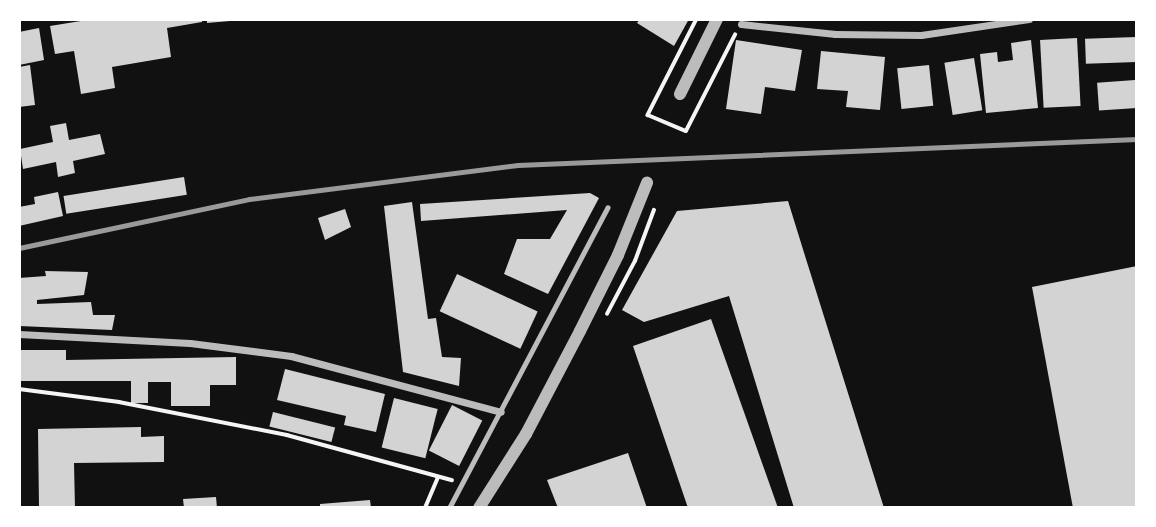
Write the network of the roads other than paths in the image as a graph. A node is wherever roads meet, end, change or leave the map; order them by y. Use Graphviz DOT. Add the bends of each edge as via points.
graph roads {
  1 [pos="717,19"];
  2 [pos="1029,19"];
  3 [pos="1009,21"];
  4 [pos="740,24"];
  5 [pos="680,94"];
  6 [pos="648,183"];
  7 [pos="608,207"];
  8 [pos="19,334"];
  9 [pos="501,412"];
  10 [pos="449,508"];
  11 [pos="480,508"];
  1 -- 5 [label="street"];
  2 -- 3 [label="street"];
  3 -- 4 [label="street" via="921,35 835,34"];
  6 -- 11 [label="street" via="585,320 526,434"];
  7 -- 9 [label="lane"];
  8 -- 9 [label="street" via="190,343 290,356"];
  9 -- 10 [label="lane"];
}
